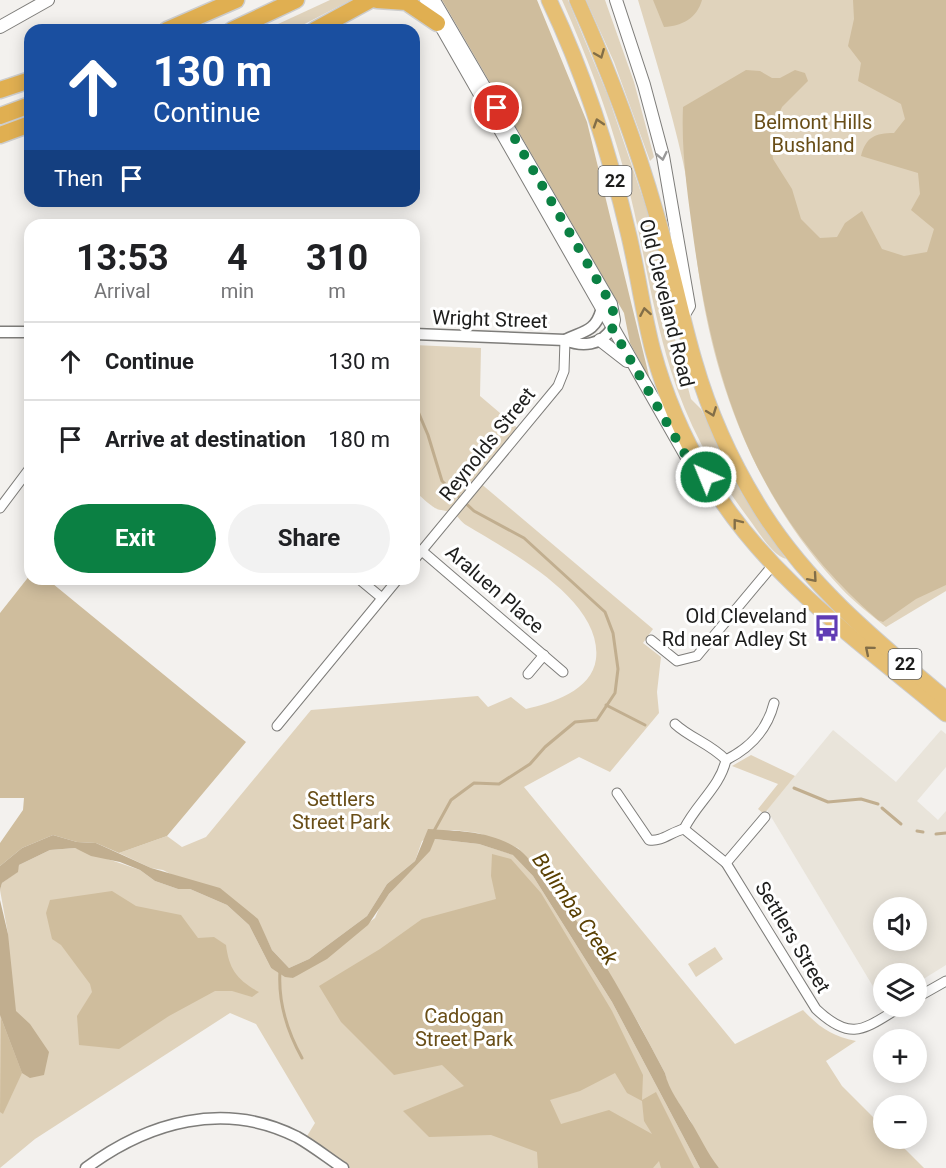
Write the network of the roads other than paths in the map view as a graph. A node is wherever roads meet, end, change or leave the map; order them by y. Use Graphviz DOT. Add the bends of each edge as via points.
graph roads {
  1 [pos="48,0"];
  2 [pos="236,0"];
  3 [pos="296,0"];
  4 [pos="370,0"];
  5 [pos="377,0"];
  6 [pos="426,0"];
  7 [pos="434,0"];
  8 [pos="549,0"];
  9 [pos="577,0"];
  10 [pos="616,0"];
  11 [pos="437,23"];
  12 [pos="181,24"];
  13 [pos="245,24"];
  14 [pos="326,24"];
  15 [pos="0,27"];
  16 [pos="24,82"];
  17 [pos="0,90"];
  18 [pos="24,107"];
  19 [pos="0,116"];
  20 [pos="24,126"];
  21 [pos="0,135"];
  22 [pos="601,310"];
  23 [pos="683,316"];
  24 [pos="612,328"];
  25 [pos="0,332"];
  26 [pos="24,332"];
  27 [pos="420,334"];
  28 [pos="565,340"];
  29 [pos="600,340"];
  30 [pos="631,362"];
  31 [pos="24,476"];
  32 [pos="706,477"];
  33 [pos="0,508"];
  34 [pos="422,551"];
  35 [pos="420,553"];
  36 [pos="773,565"];
  37 [pos="366,585"];
  38 [pos="393,585"];
  39 [pos="382,598"];
  40 [pos="651,640"];
  41 [pos="544,655"];
  42 [pos="563,672"];
  43 [pos="528,674"];
  44 [pos="946,699"];
  45 [pos="774,703"];
  46 [pos="946,714"];
  47 [pos="675,724"];
  48 [pos="277,726"];
  49 [pos="726,760"];
  50 [pos="617,793"];
  51 [pos="765,817"];
  52 [pos="684,829"];
  53 [pos="726,863"];
  54 [pos="946,981"];
  55 [pos="927,992"];
  56 [pos="882,1017"];
  57 [pos="86,1168"];
  58 [pos="343,1168"];
  1 -- 15 [label="main road"];
  2 -- 12 [label="highway"];
  3 -- 13 [label="highway"];
  4 -- 14 [label="highway"];
  5 -- 11 [label="highway" via="406,2"];
  6 -- 11 [label="main road, Old Cleveland Road"];
  7 -- 24 [label="main road" via="611,304"];
  32 -- 8 [label="highway, Old Cleveland Road / 22, one-way" via="682,431 661,377 612,169 579,70"];
  9 -- 23 [label="highway, Old Cleveland Road / 22, one-way" via="644,171"];
  10 -- 23 [label="main road, Old Cleveland Road, one-way" via="663,156 689,306"];
  11 -- 22 [label="main road, Old Cleveland Road"];
  16 -- 17 [label="highway"];
  18 -- 19 [label="highway"];
  20 -- 21 [label="highway"];
  22 -- 24 [label="main road, Old Cleveland Road"];
  22 -- 28 [label="street, Wright Street" via="591,330"];
  23 -- 44 [label="highway, Old Cleveland Road / 22, one-way" via="713,417 776,531 842,609"];
  24 -- 29 [label="street"];
  24 -- 30 [label="main road, Old Cleveland Road"];
  25 -- 26 [label="street"];
  27 -- 28 [label="street, Wright Street"];
  28 -- 29 [label="street, Wright Street" via="576,344"];
  28 -- 34 [label="street, Reynolds Street" via="564,370 558,386"];
  29 -- 30 [label="main road"];
  30 -- 32 [label="main road, Old Cleveland Road" via="693,468"];
  31 -- 33 [label="street"];
  36 -- 32 [label="highway, Old Cleveland Road / 22, one-way" via="736,522"];
  34 -- 35 [label="street, Reynolds Street"];
  34 -- 41 [label="street, Araluen Place"];
  36 -- 40 [label="street" via="696,656 677,661"];
  46 -- 36 [label="highway, Old Cleveland Road / 22, one-way"];
  37 -- 39 [label="street"];
  38 -- 39 [label="street"];
  39 -- 48 [label="street"];
  41 -- 42 [label="street, Araluen Place"];
  41 -- 43 [label="street, Araluen Place"];
  45 -- 49 [label="street" via="770,721 746,750"];
  47 -- 49 [label="street"];
  49 -- 52 [label="street" via="722,777 693,811"];
  50 -- 52 [label="street" via="649,840 658,841"];
  51 -- 53 [label="street"];
  52 -- 53 [label="street, Settlers Street"];
  53 -- 56 [label="street, Settlers Street" via="816,1009 833,1025 847,1030 860,1029"];
  54 -- 55 [label="street"];
  57 -- 58 [label="street" via="144,1133 207,1117 279,1129"];
}
